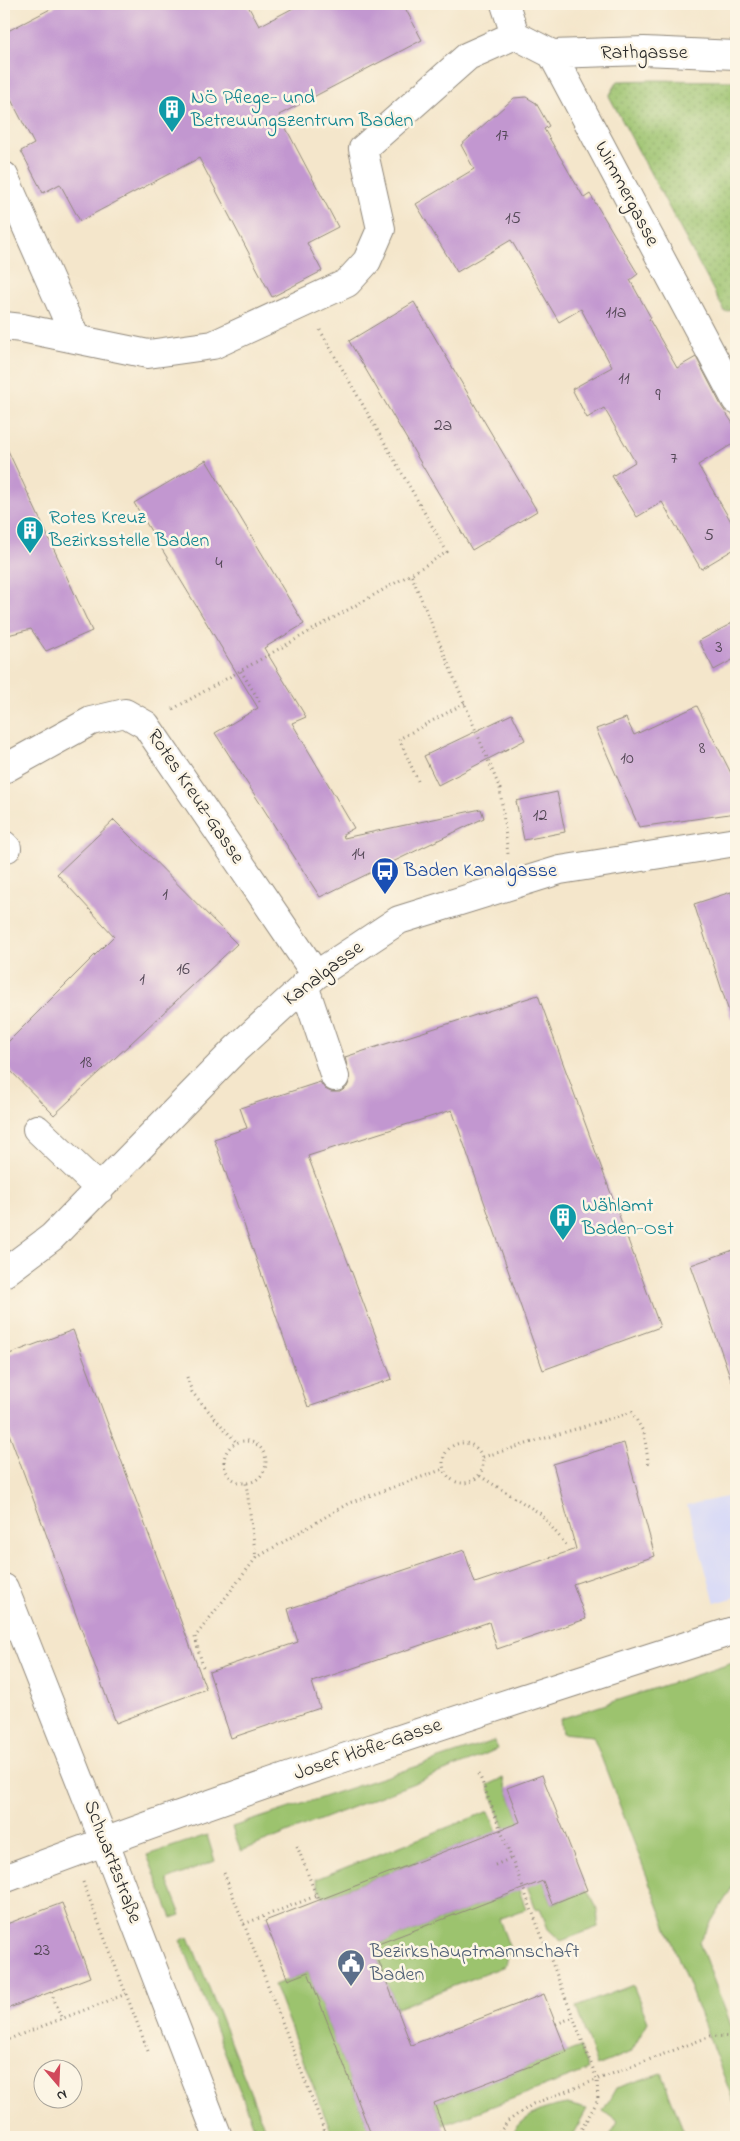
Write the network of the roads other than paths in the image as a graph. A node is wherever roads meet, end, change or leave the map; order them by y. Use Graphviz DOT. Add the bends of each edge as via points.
graph roads {
  1 [pos="506,4"];
  2 [pos="514,35"];
  3 [pos="552,54"];
  4 [pos="736,54"];
  5 [pos="4,176"];
  6 [pos="4,326"];
  7 [pos="76,339"];
  8 [pos="736,400"];
  9 [pos="4,769"];
  10 [pos="736,842"];
  11 [pos="310,980"];
  12 [pos="335,1078"];
  13 [pos="38,1129"];
  14 [pos="100,1189"];
  15 [pos="4,1273"];
  16 [pos="4,1588"];
  17 [pos="736,1630"];
  18 [pos="104,1841"];
  19 [pos="4,1879"];
  20 [pos="218,2137"];
  1 -- 2 [label="street"];
  2 -- 3 [label="street"];
  2 -- 7 [label="street" via="468,56 363,149 381,229 367,261 347,283 213,345 148,354"];
  3 -- 4 [label="street, Rathgasse" via="644,51"];
  3 -- 8 [label="street, Wimmergasse"];
  5 -- 7 [label="street"];
  6 -- 7 [label="street"];
  9 -- 11 [label="street, Rotes Kreuz-Gasse" via="91,721 125,712 146,725"];
  10 -- 11 [label="street, Kanalgasse" via="560,870 399,920"];
  11 -- 12 [label="street, Rotes Kreuz-Gasse"];
  11 -- 14 [label="street, Kanalgasse" via="236,1049"];
  13 -- 14 [label="street"];
  14 -- 15 [label="street, Kanalgasse" via="52,1237"];
  16 -- 18 [label="street, Schwartzstraße"];
  17 -- 18 [label="street, Josef Höfle-Gasse" via="497,1707"];
  18 -- 19 [label="street, Josef Höfle-Gasse"];
  18 -- 20 [label="street, Schwartzstraße"];
}
